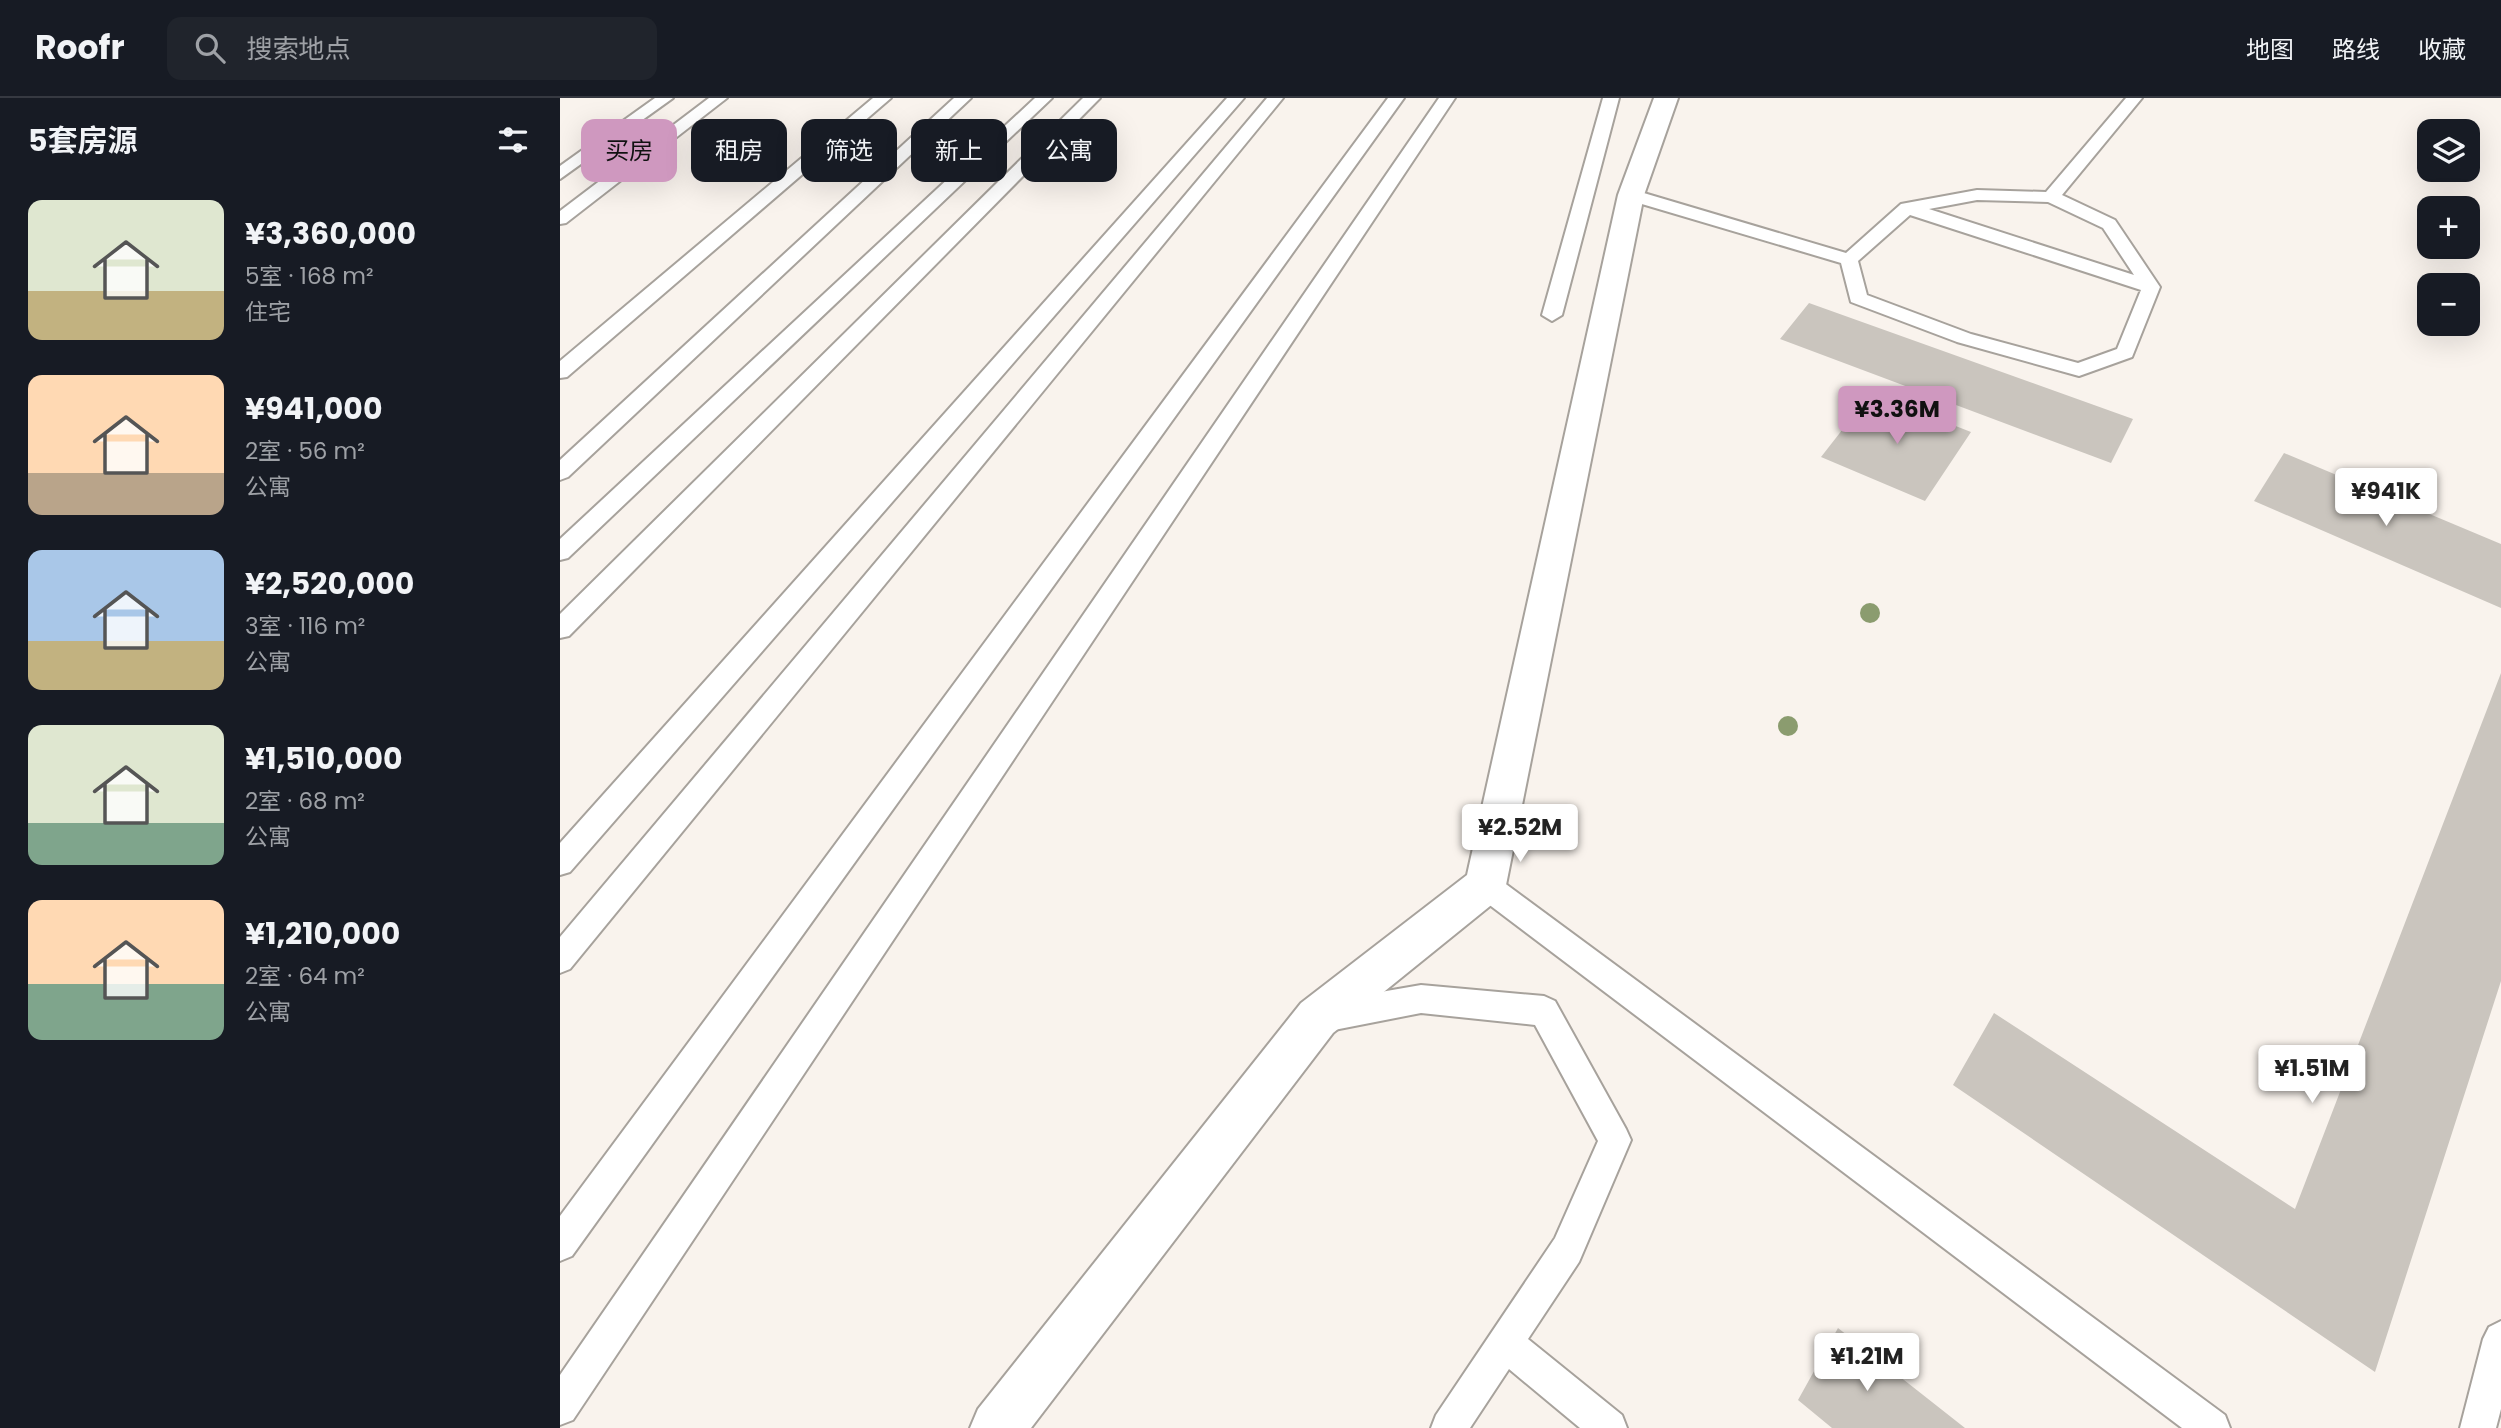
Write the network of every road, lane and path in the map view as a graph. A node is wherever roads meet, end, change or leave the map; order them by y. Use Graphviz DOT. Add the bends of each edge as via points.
graph roads {
  1 [pos="665,98"];
  2 [pos="719,98"];
  3 [pos="883,98"];
  4 [pos="963,98"];
  5 [pos="1044,98"];
  6 [pos="1092,98"];
  7 [pos="1236,98"];
  8 [pos="1275,98"];
  9 [pos="1396,98"];
  10 [pos="1447,98"];
  11 [pos="1611,98"];
  12 [pos="1667,98"];
  13 [pos="2134,98"];
  14 [pos="560,174"];
  15 [pos="1631,195"];
  16 [pos="2051,197"];
  17 [pos="1907,208"];
  18 [pos="560,219"];
  19 [pos="1849,260"];
  20 [pos="2151,287"];
  21 [pos="1552,315"];
  22 [pos="560,372"];
  23 [pos="560,471"];
  24 [pos="560,552"];
  25 [pos="560,629"];
  26 [pos="560,863"];
  27 [pos="1485,885"];
  28 [pos="560,958"];
  29 [pos="1317,1018"];
  30 [pos="560,1244"];
  31 [pos="2501,1339"];
  32 [pos="1505,1343"];
  33 [pos="560,1407"];
  34 [pos="997,1428"];
  35 [pos="1450,1428"];
  36 [pos="1609,1428"];
  37 [pos="2213,1428"];
  38 [pos="2478,1428"];
  1 -- 14 [label="lane"];
  2 -- 18 [label="lane"];
  3 -- 22 [label="lane"];
  4 -- 23 [label="lane"];
  5 -- 24 [label="lane"];
  6 -- 25 [label="lane"];
  7 -- 26 [label="lane"];
  8 -- 28 [label="lane"];
  9 -- 30 [label="lane"];
  10 -- 33 [label="lane"];
  11 -- 21 [label="lane"];
  12 -- 15 [label="street"];
  13 -- 16 [label="lane"];
  15 -- 19 [label="lane"];
  15 -- 27 [label="street"];
  16 -- 17 [label="lane" via="1977,195"];
  16 -- 20 [label="lane" via="2109,224"];
  17 -- 19 [label="lane"];
  17 -- 20 [label="lane"];
  19 -- 20 [label="lane" via="1857,298 1964,338 2078,370 2125,353"];
  27 -- 29 [label="street"];
  27 -- 37 [label="lane"];
  29 -- 32 [label="lane" via="1421,999 1544,1011 1615,1140 1567,1250"];
  29 -- 34 [label="street"];
  31 -- 38 [label="lane"];
  32 -- 35 [label="lane"];
  32 -- 36 [label="lane"];
}
